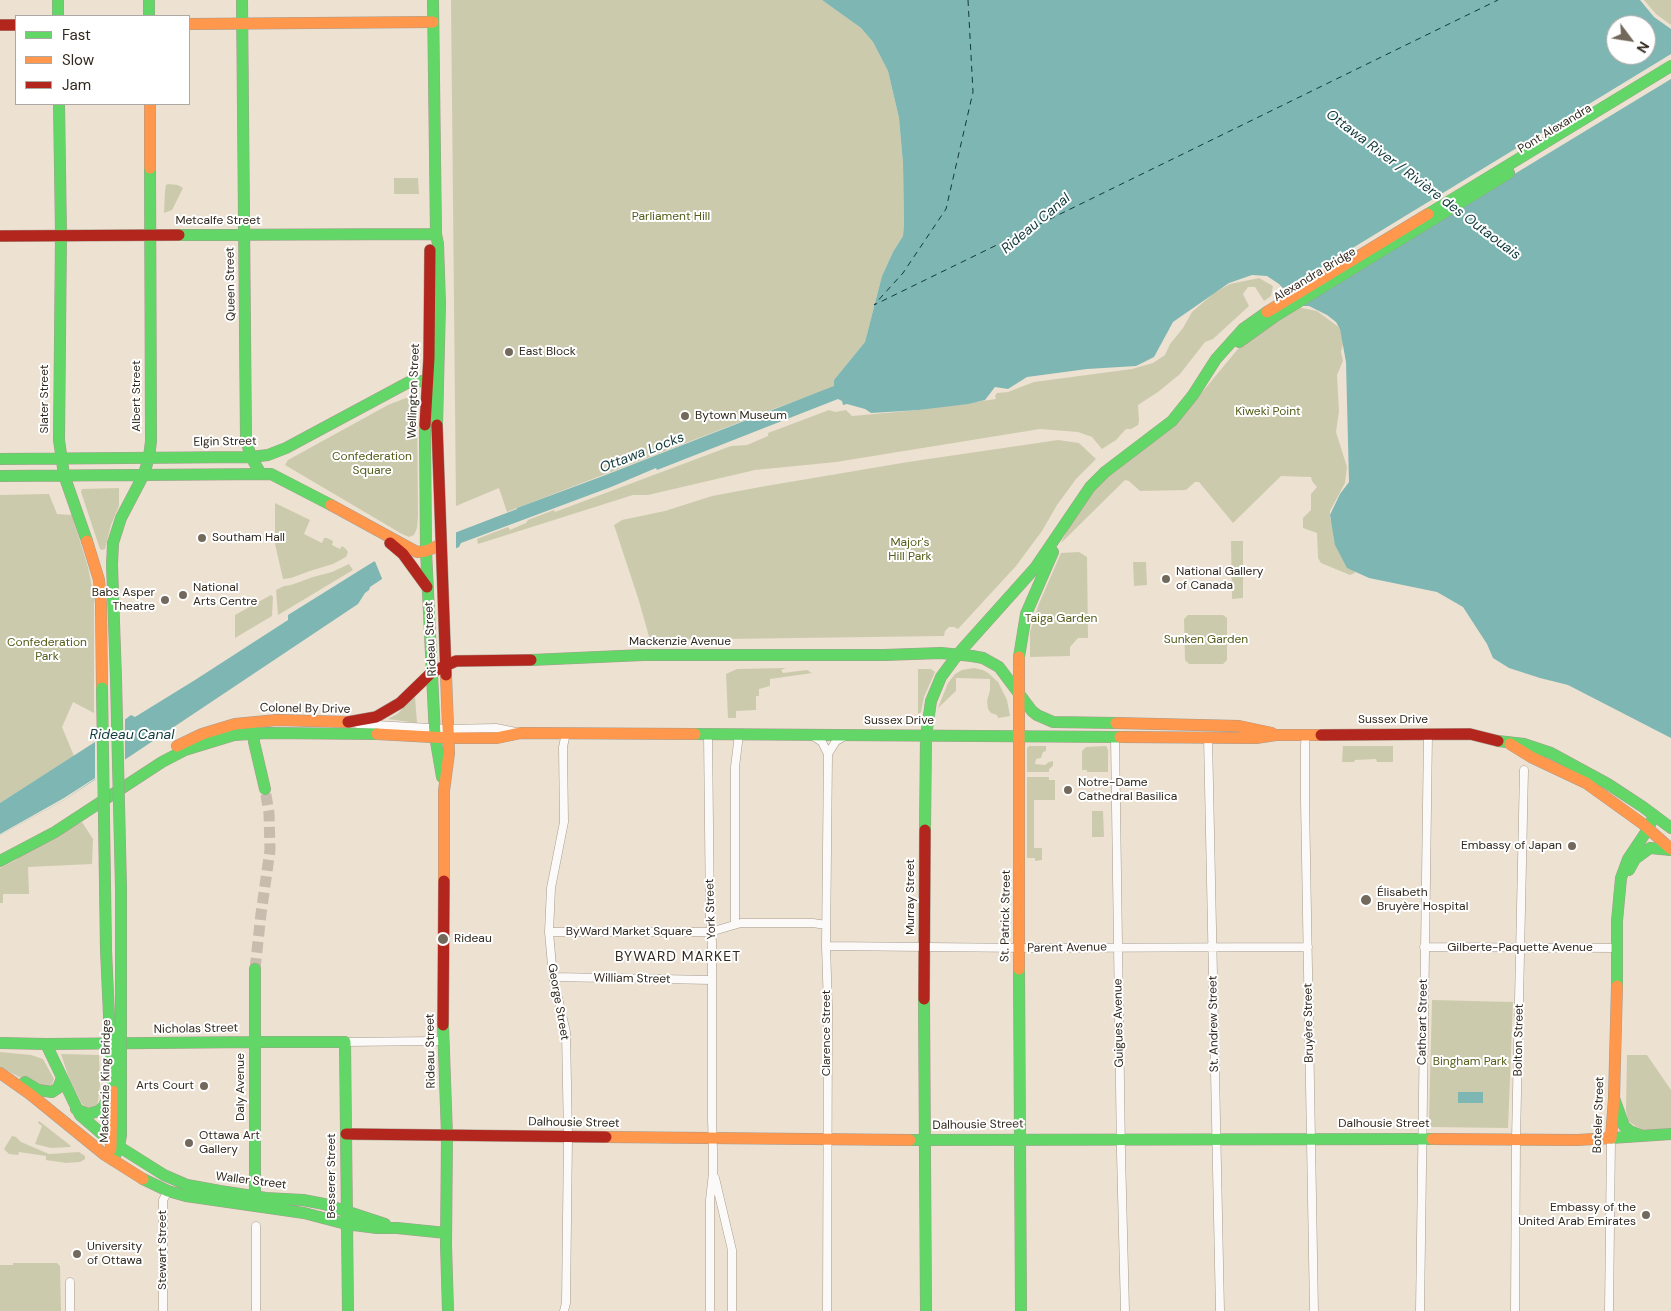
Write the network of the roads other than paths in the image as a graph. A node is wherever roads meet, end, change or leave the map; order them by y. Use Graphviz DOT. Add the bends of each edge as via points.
graph roads {
  1 [pos="58,0"];
  2 [pos="149,0"];
  3 [pos="242,0"];
  4 [pos="433,0"];
  5 [pos="58,15"];
  6 [pos="149,15"];
  7 [pos="433,22"];
  8 [pos="190,24"];
  9 [pos="243,24"];
  10 [pos="0,25"];
  11 [pos="15,25"];
  12 [pos="1671,66"];
  13 [pos="1671,74"];
  14 [pos="59,105"];
  15 [pos="150,105"];
  16 [pos="1453,207"];
  17 [pos="244,234"];
  18 [pos="436,234"];
  19 [pos="61,235"];
  20 [pos="151,235"];
  21 [pos="0,236"];
  22 [pos="1272,313"];
  23 [pos="428,382"];
  24 [pos="438,414"];
  25 [pos="149,457"];
  26 [pos="251,457"];
  27 [pos="0,459"];
  28 [pos="61,459"];
  29 [pos="144,474"];
  30 [pos="261,474"];
  31 [pos="64,475"];
  32 [pos="0,476"];
  33 [pos="1062,530"];
  34 [pos="375,531"];
  35 [pos="440,545"];
  36 [pos="426,551"];
  37 [pos="427,588"];
  38 [pos="958,654"];
  39 [pos="446,666"];
  40 [pos="432,672"];
  41 [pos="116,680"];
  42 [pos="102,688"];
  43 [pos="1019,696"];
  44 [pos="252,721"];
  45 [pos="343,723"];
  46 [pos="434,732"];
  47 [pos="449,733"];
  48 [pos="566,733"];
  49 [pos="254,734"];
  50 [pos="708,734"];
  51 [pos="739,734"];
  52 [pos="1276,734"];
  53 [pos="1306,734"];
  54 [pos="1428,734"];
  55 [pos="811,735"];
  56 [pos="847,735"];
  57 [pos="1019,735"];
  58 [pos="926,736"];
  59 [pos="1115,736"];
  60 [pos="1208,737"];
  61 [pos="1508,743"];
  62 [pos="828,754"];
  63 [pos="1524,770"];
  64 [pos="265,789"];
  65 [pos="444,792"];
  66 [pos="1654,815"];
  67 [pos="1646,827"];
  68 [pos="1671,828"];
  69 [pos="1671,850"];
  70 [pos="0,854"];
  71 [pos="0,861"];
  72 [pos="1619,897"];
  73 [pos="1616,921"];
  74 [pos="735,924"];
  75 [pos="826,925"];
  76 [pos="549,932"];
  77 [pos="710,932"];
  78 [pos="826,946"];
  79 [pos="924,947"];
  80 [pos="1118,947"];
  81 [pos="1308,947"];
  82 [pos="1424,947"];
  83 [pos="1520,947"];
  84 [pos="1020,948"];
  85 [pos="1212,948"];
  86 [pos="1617,948"];
  87 [pos="255,969"];
  88 [pos="553,977"];
  89 [pos="712,980"];
  90 [pos="437,1040"];
  91 [pos="255,1042"];
  92 [pos="345,1042"];
  93 [pos="0,1043"];
  94 [pos="46,1044"];
  95 [pos="0,1072"];
  96 [pos="62,1078"];
  97 [pos="115,1083"];
  98 [pos="1614,1098"];
  99 [pos="76,1109"];
  100 [pos="346,1134"];
  101 [pos="1671,1134"];
  102 [pos="447,1135"];
  103 [pos="1642,1136"];
  104 [pos="568,1137"];
  105 [pos="713,1137"];
  106 [pos="1020,1138"];
  107 [pos="1310,1138"];
  108 [pos="1422,1138"];
  109 [pos="1611,1138"];
  110 [pos="828,1139"];
  111 [pos="1121,1139"];
  112 [pos="1216,1139"];
  113 [pos="1516,1139"];
  114 [pos="925,1140"];
  115 [pos="115,1144"];
  116 [pos="109,1158"];
  117 [pos="714,1173"];
  118 [pos="168,1191"];
  119 [pos="255,1201"];
  120 [pos="346,1218"];
  121 [pos="256,1226"];
  122 [pos="446,1233"];
  123 [pos="70,1282"];
  124 [pos="566,1308"];
  125 [pos="70,1311"];
  126 [pos="163,1311"];
  127 [pos="256,1311"];
  128 [pos="348,1311"];
  129 [pos="448,1311"];
  130 [pos="710,1311"];
  131 [pos="732,1311"];
  132 [pos="827,1311"];
  133 [pos="926,1311"];
  134 [pos="1021,1311"];
  135 [pos="1125,1311"];
  136 [pos="1220,1311"];
  137 [pos="1314,1311"];
  138 [pos="1420,1311"];
  139 [pos="1515,1311"];
  140 [pos="1609,1311"];
  1 -- 5 [label="main road"];
  2 -- 6 [label="main road"];
  3 -- 9 [label="main road, Queen Street"];
  4 -- 7 [label="main road, Wellington Street"];
  7 -- 9 [label="main road"];
  7 -- 18 [label="main road, Wellington Street"];
  8 -- 9 [label="main road"];
  9 -- 17 [label="main road, Queen Street"];
  10 -- 11 [label="main road"];
  12 -- 22 [label="main road"];
  13 -- 16 [label="main road, Pont Alexandra"];
  14 -- 19 [label="main road, Slater Street"];
  15 -- 20 [label="main road, Albert Street"];
  16 -- 22 [label="main road, Alexandra Bridge"];
  17 -- 18 [label="main road, Metcalfe Street"];
  17 -- 20 [label="main road, Metcalfe Street"];
  17 -- 26 [label="main road, Queen Street" via="246,440"];
  18 -- 23 [label="main road, Wellington Street" via="430,244"];
  18 -- 24 [label="main road, Wellington Street" via="440,311"];
  19 -- 20 [label="main road, Metcalfe Street"];
  19 -- 21 [label="main road, Metcalfe Street"];
  19 -- 28 [label="main road, Slater Street"];
  20 -- 25 [label="main road, Albert Street"];
  22 -- 33 [label="main road, Alexandra Bridge" via="1235,346 1172,421 1098,479"];
  23 -- 24 [label="main road" via="435,394"];
  23 -- 26 [label="main road, Elgin Street" via="409,382 282,450"];
  23 -- 36 [label="main road, Wellington Street"];
  24 -- 35 [label="main road, Wellington Street"];
  25 -- 26 [label="main road, Elgin Street"];
  25 -- 28 [label="main road, Elgin Street"];
  25 -- 29 [label="main road, Albert Street"];
  26 -- 30 [label="main road, Queen Street"];
  27 -- 28 [label="main road, Elgin Street"];
  28 -- 31 [label="main road, Slater Street"];
  29 -- 30 [label="main road"];
  29 -- 31 [label="main road"];
  29 -- 41 [label="main road, Albert Street" via="121,518 113,543"];
  30 -- 34 [label="main road" via="279,477"];
  31 -- 32 [label="main road"];
  31 -- 42 [label="main road, Slater Street" via="99,580"];
  33 -- 38 [label="main road, Murray Street" via="1030,574"];
  33 -- 43 [label="main road, St. Patrick Street" via="1024,620"];
  34 -- 36 [label="main road" via="417,552"];
  34 -- 37 [label="main road" via="403,554"];
  35 -- 36 [label="main road"];
  35 -- 39 [label="main road, Rideau Street"];
  36 -- 37 [label="main road, Rideau Street"];
  37 -- 40 [label="main road, Rideau Street"];
  38 -- 39 [label="main road, Mackenzie Avenue" via="643,655 456,661"];
  38 -- 43 [label="main road, Mackenzie Avenue" via="992,662 1004,673"];
  38 -- 58 [label="main road, Murray Street" via="934,692"];
  39 -- 40 [label="main road, Mackenzie Avenue"];
  39 -- 47 [label="main road, Rideau Street"];
  40 -- 45 [label="main road, Mackenzie Avenue" via="386,713"];
  40 -- 46 [label="main road, Rideau Street"];
  41 -- 97 [label="main road, Mackenzie King Bridge, bridge" via="121,886"];
  42 -- 97 [label="main road, Mackenzie King Bridge, bridge" via="106,950"];
  43 -- 52 [label="main road, Sussex Drive" via="1037,715 1053,722 1239,726"];
  43 -- 57 [label="main road, St. Patrick Street"];
  44 -- 45 [label="main road, Colonel By Drive"];
  44 -- 49 [label="main road"];
  44 -- 70 [label="main road, Colonel By Drive" via="225,726 180,744 54,827"];
  45 -- 46 [label="street, Colonel By Drive"];
  46 -- 47 [label="main road, Sussex Drive"];
  46 -- 49 [label="main road, Colonel By Drive"];
  46 -- 65 [label="main road, Rideau Street"];
  47 -- 48 [label="main road, Sussex Drive" via="497,738 521,733"];
  47 -- 65 [label="main road, Rideau Street"];
  48 -- 50 [label="main road, Sussex Drive"];
  48 -- 76 [label="street, George Street" via="563,747 564,822 551,888"];
  49 -- 64 [label="main road"];
  49 -- 71 [label="main road, Colonel By Drive" via="221,738 185,750 55,832"];
  50 -- 51 [label="main road, Sussex Drive"];
  50 -- 77 [label="street, York Street"];
  51 -- 55 [label="main road, Sussex Drive"];
  51 -- 74 [label="street, York Street" via="735,767"];
  52 -- 53 [label="main road, Sussex Drive"];
  52 -- 60 [label="main road, Sussex Drive" via="1256,738"];
  53 -- 54 [label="main road, Sussex Drive"];
  53 -- 81 [label="street, Bruyère Street"];
  54 -- 61 [label="main road, Sussex Drive" via="1470,734"];
  54 -- 82 [label="street, Cathcart Street"];
  55 -- 56 [label="main road, Sussex Drive"];
  55 -- 62 [label="street" via="822,742"];
  56 -- 58 [label="main road, Sussex Drive"];
  56 -- 62 [label="street" via="836,741"];
  57 -- 58 [label="main road, Sussex Drive"];
  57 -- 59 [label="main road, Sussex Drive"];
  57 -- 84 [label="main road, St. Patrick Street"];
  58 -- 79 [label="main road, Murray Street"];
  59 -- 60 [label="main road, Sussex Drive"];
  59 -- 80 [label="street, Guigues Avenue"];
  60 -- 85 [label="street, St. Andrew Street"];
  61 -- 66 [label="main road, Sussex Drive" via="1536,746 1572,763"];
  61 -- 67 [label="main road, Sussex Drive" via="1586,783"];
  62 -- 75 [label="street, Clarence Street"];
  63 -- 83 [label="street, Bolton Street"];
  65 -- 102 [label="main road, Rideau Street" via="443,1041"];
  66 -- 67 [label="main road, Boteler Street"];
  66 -- 68 [label="main road, Sussex Drive"];
  67 -- 69 [label="main road, Sussex Drive"];
  67 -- 72 [label="main road, Boteler Street" via="1624,867"];
  67 -- 73 [label="main road, Boteler Street" via="1628,845 1616,869 1613,895"];
  69 -- 72 [label="main road" via="1655,848 1635,859"];
  72 -- 73 [label="main road, Boteler Street"];
  73 -- 86 [label="main road, Boteler Street"];
  74 -- 75 [label="street, ByWard Market Square"];
  74 -- 77 [label="street, ByWard Market Square"];
  75 -- 78 [label="street, Clarence Street"];
  76 -- 77 [label="street, ByWard Market Square"];
  76 -- 88 [label="street, George Street"];
  77 -- 89 [label="street, York Street"];
  78 -- 79 [label="street, Parent Avenue"];
  78 -- 110 [label="street, Clarence Street"];
  79 -- 84 [label="street, Parent Avenue"];
  79 -- 114 [label="main road, Murray Street"];
  80 -- 84 [label="street, Parent Avenue"];
  80 -- 85 [label="street, Parent Avenue"];
  80 -- 111 [label="street, Guigues Avenue"];
  81 -- 85 [label="street, Parent Avenue"];
  81 -- 107 [label="street, Bruyère Street"];
  82 -- 83 [label="street, Gilberte-Paquette Avenue"];
  82 -- 108 [label="street, Cathcart Street"];
  83 -- 86 [label="street, Gilberte-Paquette Avenue"];
  83 -- 113 [label="street, Bolton Street"];
  84 -- 106 [label="main road, St. Patrick Street"];
  85 -- 112 [label="street, St. Andrew Street"];
  86 -- 98 [label="main road, Boteler Street"];
  87 -- 91 [label="main road, Daly Avenue"];
  88 -- 89 [label="street, William Street"];
  88 -- 104 [label="street, George Street" via="566,1032"];
  89 -- 105 [label="street, York Street"];
  90 -- 92 [label="street"];
  91 -- 92 [label="main road, Nicholas Street"];
  91 -- 94 [label="main road, Nicholas Street"];
  91 -- 119 [label="main road, Daly Avenue"];
  92 -- 100 [label="main road, Besserer Street"];
  93 -- 94 [label="main road, Nicholas Street"];
  94 -- 96 [label="main road"];
  95 -- 96 [label="main road" via="48,1092 58,1088"];
  95 -- 116 [label="main road"];
  96 -- 99 [label="main road"];
  97 -- 99 [label="main road" via="99,1111 88,1114"];
  97 -- 115 [label="main road, Mackenzie King Bridge" via="122,1112"];
  98 -- 103 [label="main road" via="1624,1126"];
  98 -- 109 [label="main road, Boteler Street"];
  99 -- 115 [label="main road" via="82,1118"];
  100 -- 102 [label="main road, Dalhousie Street"];
  100 -- 120 [label="main road, Besserer Street"];
  101 -- 103 [label="main road, Dalhousie Street"];
  102 -- 104 [label="main road, Dalhousie Street"];
  102 -- 122 [label="main road, Rideau Street"];
  103 -- 109 [label="main road, Dalhousie Street"];
  104 -- 105 [label="main road, Dalhousie Street"];
  104 -- 124 [label="street, George Street"];
  105 -- 110 [label="main road, Dalhousie Street"];
  105 -- 117 [label="street, York Street"];
  106 -- 111 [label="main road, Dalhousie Street"];
  106 -- 114 [label="main road, Dalhousie Street"];
  106 -- 134 [label="main road, St. Patrick Street"];
  107 -- 108 [label="main road, Dalhousie Street"];
  107 -- 112 [label="main road, Dalhousie Street"];
  107 -- 137 [label="street, Bruyère Street"];
  108 -- 113 [label="main road, Dalhousie Street"];
  108 -- 138 [label="street, Cathcart Street"];
  109 -- 113 [label="main road, Dalhousie Street"];
  109 -- 140 [label="street, Boteler Street"];
  110 -- 114 [label="main road, Dalhousie Street"];
  110 -- 132 [label="street, Clarence Street"];
  111 -- 112 [label="main road, Dalhousie Street"];
  111 -- 135 [label="street, Guigues Avenue"];
  112 -- 136 [label="street, St. Andrew Street"];
  113 -- 139 [label="street, Bolton Street"];
  114 -- 133 [label="main road, Murray Street"];
  115 -- 116 [label="main road, Mackenzie King Bridge"];
  115 -- 119 [label="main road, Waller Street" via="175,1180"];
  116 -- 118 [label="main road, Waller Street"];
  117 -- 130 [label="street, York Street" via="710,1200"];
  117 -- 131 [label="street, York Street" via="732,1250"];
  118 -- 119 [label="main road, Waller Street" via="186,1196"];
  118 -- 126 [label="street, Stewart Street" via="163,1200"];
  119 -- 120 [label="main road, Waller Street" via="304,1213"];
  120 -- 122 [label="main road, Waller Street" via="377,1228"];
  120 -- 128 [label="main road, Besserer Street"];
  121 -- 127 [label="street"];
  122 -- 129 [label="main road, Rideau Street"];
  123 -- 125 [label="street"];
}
